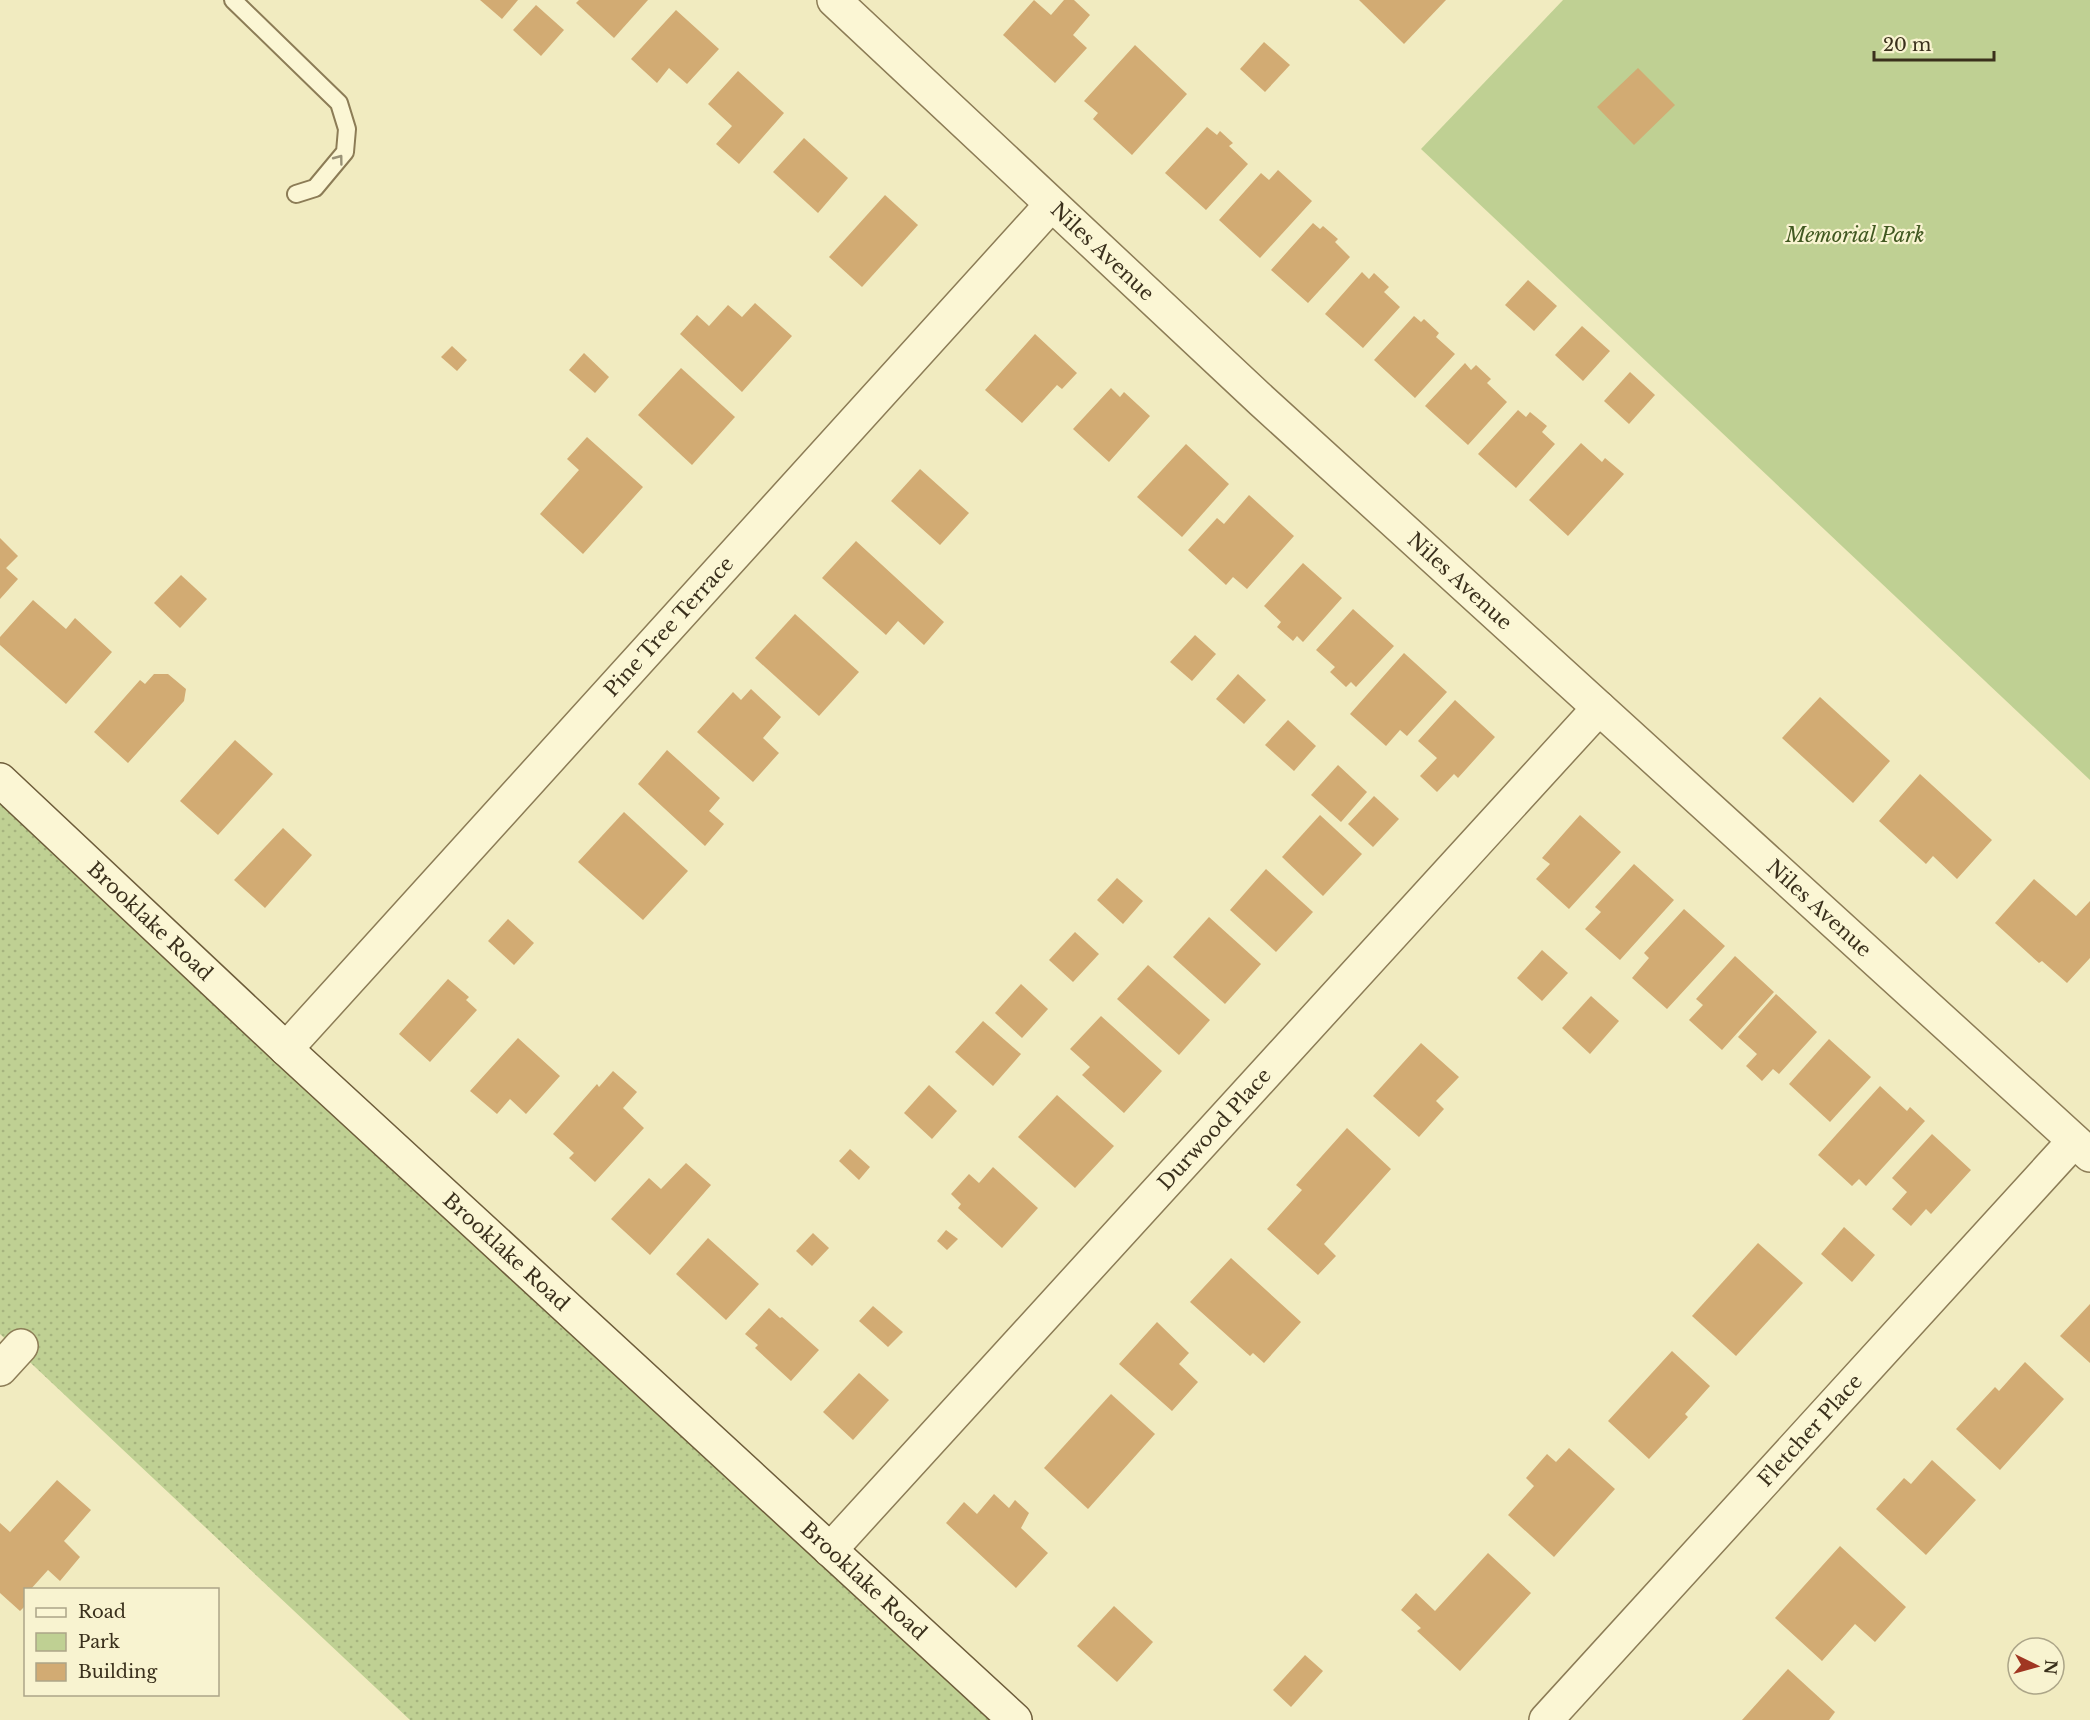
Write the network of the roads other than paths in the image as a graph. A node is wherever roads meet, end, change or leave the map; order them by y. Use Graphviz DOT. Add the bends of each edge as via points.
graph roads {
  1 [pos="233,0"];
  2 [pos="834,0"];
  3 [pos="296,194"];
  4 [pos="1052,205"];
  5 [pos="1599,708"];
  6 [pos="0,780"];
  7 [pos="286,1049"];
  8 [pos="2082,1148"];
  9 [pos="830,1551"];
  10 [pos="1015,1720"];
  11 [pos="1546,1720"];
  3 -- 1 [label="lane, one-way" via="315,188 345,152 347,129 339,103"];
  2 -- 4 [label="street, Niles Avenue"];
  4 -- 5 [label="street, Niles Avenue"];
  4 -- 7 [label="street, Pine Tree Terrace"];
  5 -- 8 [label="street, Niles Avenue"];
  5 -- 9 [label="street, Durwood Place"];
  6 -- 7 [label="street, Brooklake Road"];
  7 -- 9 [label="street, Brooklake Road"];
  8 -- 11 [label="street, Fletcher Place"];
  9 -- 10 [label="street, Brooklake Road"];
}
